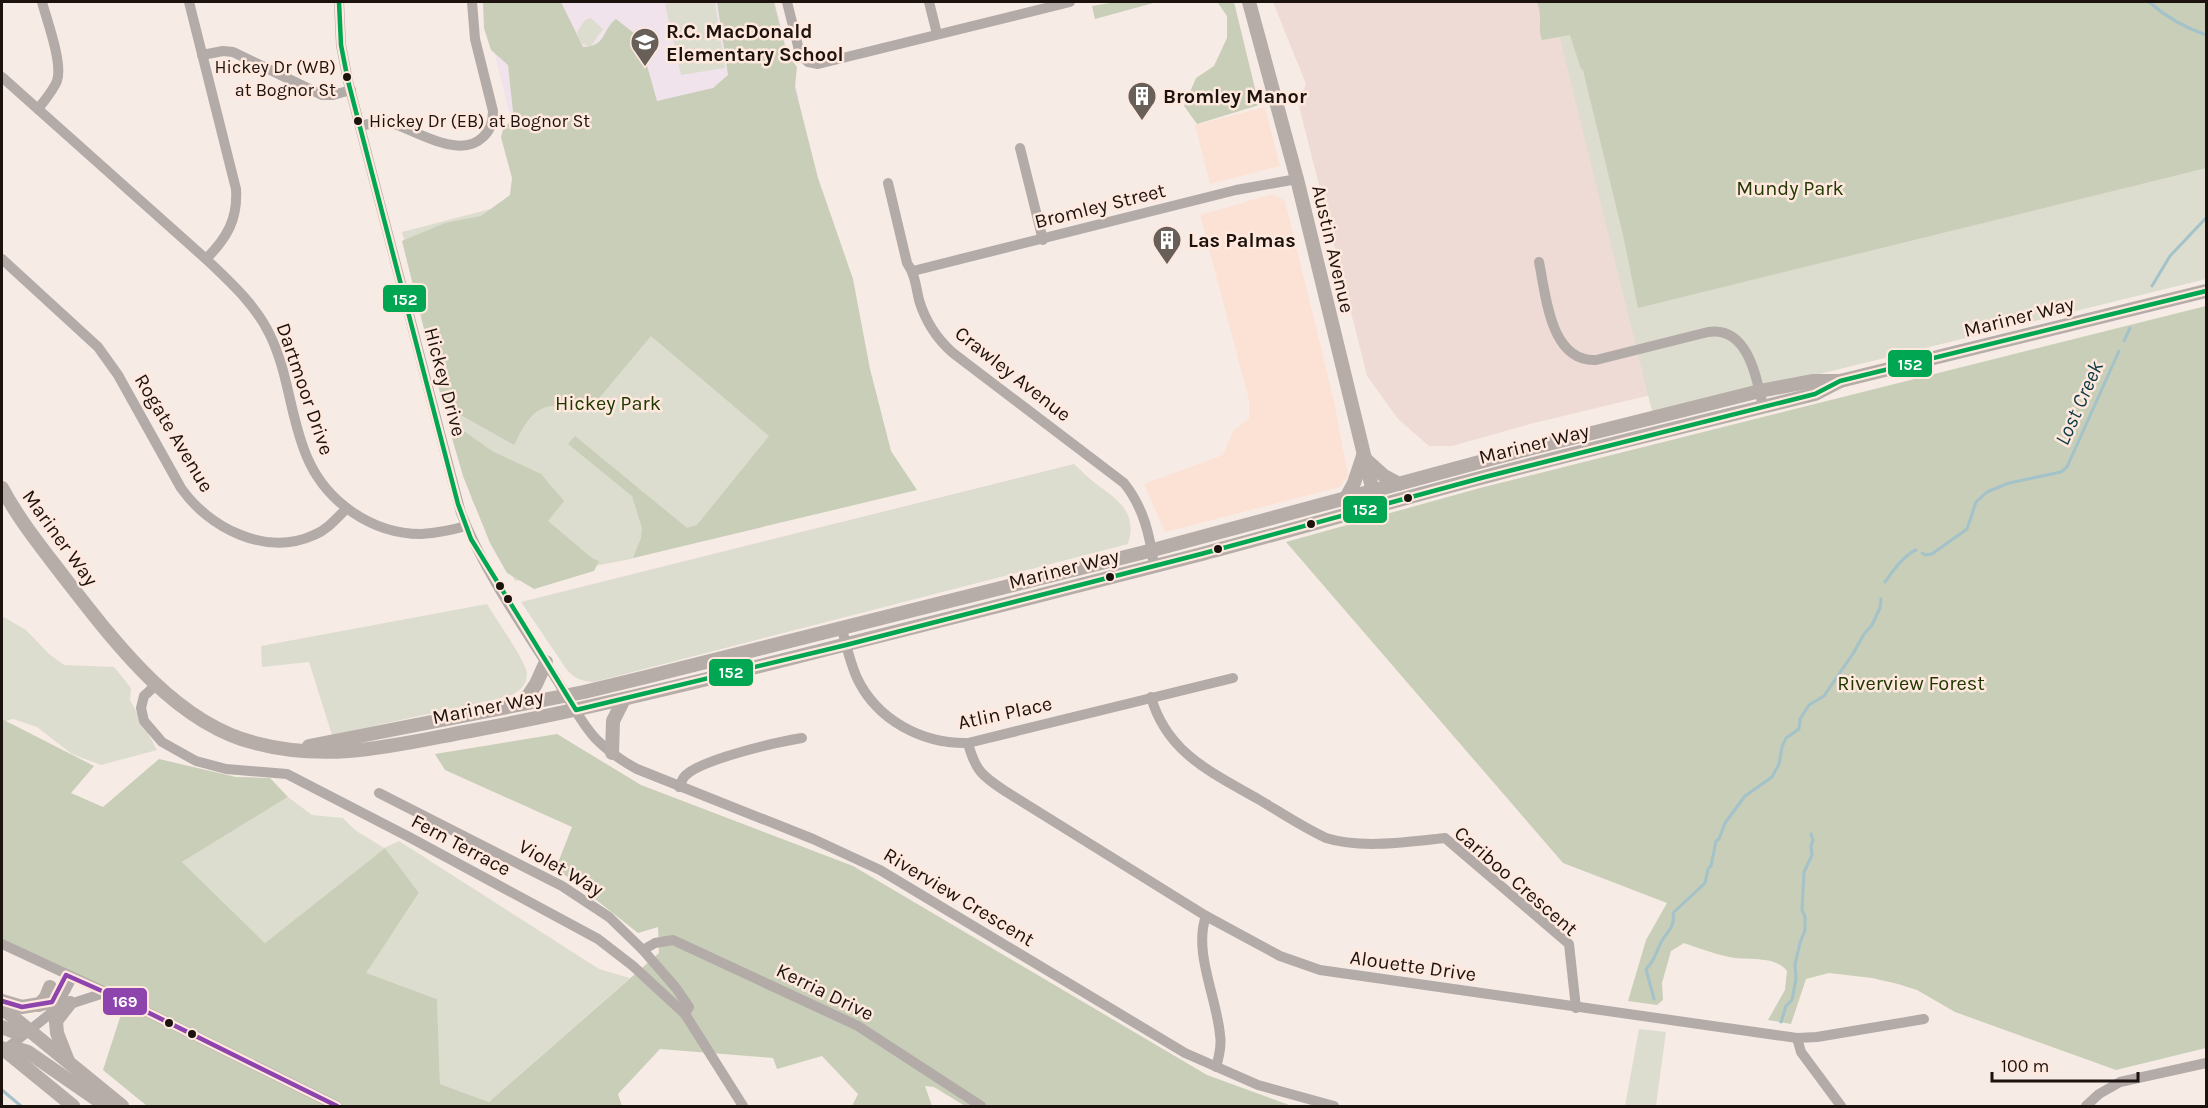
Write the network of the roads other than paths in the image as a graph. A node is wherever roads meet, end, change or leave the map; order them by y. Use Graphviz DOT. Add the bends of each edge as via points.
graph roads {
  1 [pos="42,2"];
  2 [pos="189,2"];
  3 [pos="339,2"];
  4 [pos="472,2"];
  5 [pos="787,2"];
  6 [pos="929,2"];
  7 [pos="1070,2"];
  8 [pos="1249,2"];
  9 [pos="1040,5"];
  10 [pos="937,34"];
  11 [pos="202,55"];
  12 [pos="2,77"];
  13 [pos="351,90"];
  14 [pos="38,110"];
  15 [pos="360,126"];
  16 [pos="1020,148"];
  17 [pos="1297,179"];
  18 [pos="888,183"];
  19 [pos="1043,240"];
  20 [pos="2,259"];
  21 [pos="207,259"];
  22 [pos="1539,262"];
  23 [pos="913,271"];
  24 [pos="2206,291"];
  25 [pos="1840,381"];
  26 [pos="1760,391"];
  27 [pos="1763,407"];
  28 [pos="1363,456"];
  29 [pos="1399,484"];
  30 [pos="2,488"];
  31 [pos="1372,491"];
  32 [pos="1346,498"];
  33 [pos="1376,507"];
  34 [pos="346,509"];
  35 [pos="466,526"];
  36 [pos="1153,550"];
  37 [pos="1154,566"];
  38 [pos="842,629"];
  39 [pos="846,645"];
  40 [pos="546,662"];
  41 [pos="1233,678"];
  42 [pos="157,684"];
  43 [pos="566,695"];
  44 [pos="1151,697"];
  45 [pos="624,699"];
  46 [pos="524,702"];
  47 [pos="576,710"];
  48 [pos="802,738"];
  49 [pos="968,743"];
  50 [pos="289,748"];
  51 [pos="612,753"];
  52 [pos="679,787"];
  53 [pos="379,793"];
  54 [pos="1206,916"];
  55 [pos="2,944"];
  56 [pos="644,950"];
  57 [pos="43,964"];
  58 [pos="69,977"];
  59 [pos="50,987"];
  60 [pos="104,993"];
  61 [pos="2,1001"];
  62 [pos="70,1003"];
  63 [pos="2,1008"];
  64 [pos="1576,1008"];
  65 [pos="51,1009"];
  66 [pos="685,1014"];
  67 [pos="1924,1019"];
  68 [pos="34,1026"];
  69 [pos="2,1027"];
  70 [pos="1797,1038"];
  71 [pos="2,1050"];
  72 [pos="68,1063"];
  73 [pos="2206,1063"];
  74 [pos="1216,1067"];
  75 [pos="73,1107"];
  76 [pos="105,1107"];
  77 [pos="122,1107"];
  78 [pos="337,1107"];
  79 [pos="743,1107"];
  80 [pos="981,1107"];
  81 [pos="1334,1107"];
  82 [pos="1841,1107"];
  83 [pos="2086,1107"];
  1 -- 14 [label="street" via="58,75"];
  2 -- 11 [label="street"];
  3 -- 13 [label="street, Hickey Drive" via="341,45"];
  4 -- 15 [label="street" via="475,39 493,111 488,132 475,143 457,147 390,122"];
  5 -- 10 [label="street" via="799,50 807,62 822,63"];
  6 -- 10 [label="street"];
  7 -- 9 [label="street"];
  8 -- 17 [label="main road, Austin Avenue"];
  9 -- 10 [label="street"];
  11 -- 13 [label="street" via="233,52 322,95"];
  11 -- 21 [label="street" via="237,200 232,226"];
  12 -- 14 [label="street, Dartmoor Drive"];
  13 -- 15 [label="street, Hickey Drive"];
  14 -- 21 [label="street, Dartmoor Drive"];
  15 -- 35 [label="street, Hickey Drive"];
  16 -- 19 [label="street"];
  17 -- 19 [label="street, Bromley Street" via="1236,190"];
  17 -- 28 [label="main road, Austin Avenue"];
  18 -- 23 [label="street, Crawley Avenue"];
  19 -- 23 [label="street, Bromley Street"];
  20 -- 34 [label="street, Rogate Avenue" via="98,347 118,375 181,488 210,518 249,538 286,543 315,535"];
  21 -- 34 [label="street, Dartmoor Drive" via="265,325 280,362 307,458"];
  22 -- 26 [label="street" via="1556,333 1576,356 1596,360 1708,332 1722,332 1742,346"];
  23 -- 36 [label="street, Crawley Avenue" via="924,313 945,346 1119,479 1140,509"];
  24 -- 25 [label="main road, Mariner Way"];
  25 -- 26 [label="main road, Mariner Way" via="1812,381"];
  25 -- 27 [label="main road, Mariner Way" via="1815,394"];
  26 -- 27 [label="street"];
  26 -- 29 [label="main road, Mariner Way"];
  27 -- 33 [label="main road, Mariner Way"];
  28 -- 29 [label="main road"];
  28 -- 31 [label="main road, Austin Avenue"];
  28 -- 32 [label="main road"];
  29 -- 31 [label="main road, Mariner Way"];
  30 -- 42 [label="main road, Mariner Way" via="38,544 95,618"];
  31 -- 32 [label="main road, Mariner Way"];
  31 -- 33 [label="main road, Austin Avenue"];
  32 -- 36 [label="main road, Mariner Way"];
  33 -- 37 [label="main road, Mariner Way"];
  34 -- 35 [label="street, Dartmoor Drive" via="397,531 419,534"];
  35 -- 40 [label="street, Hickey Drive"];
  36 -- 37 [label="street, Crawley Avenue"];
  36 -- 38 [label="main road, Mariner Way"];
  37 -- 39 [label="main road, Mariner Way"];
  38 -- 39 [label="street, Atlin Place"];
  38 -- 43 [label="main road, Mariner Way"];
  39 -- 45 [label="main road, Mariner Way"];
  39 -- 49 [label="street, Atlin Place" via="857,679 887,717 925,736"];
  40 -- 43 [label="street, Hickey Drive"];
  40 -- 46 [label="main road"];
  41 -- 44 [label="street, Atlin Place"];
  42 -- 50 [label="main road, Mariner Way" via="214,728 255,743"];
  42 -- 66 [label="street, Fern Terrace" via="144,696 141,708 144,721 162,742 196,761 226,769 287,774 409,837 598,939"];
  43 -- 46 [label="main road, Mariner Way"];
  43 -- 47 [label="street, Hickey Drive"];
  44 -- 49 [label="street, Atlin Place"];
  44 -- 64 [label="street, Cariboo Crescent" via="1166,733 1193,760 1326,838 1346,843 1445,838 1569,944"];
  45 -- 47 [label="main road, Mariner Way"];
  45 -- 51 [label="main road" via="613,721"];
  46 -- 50 [label="main road, Mariner Way"];
  47 -- 50 [label="main road, Mariner Way" via="353,752"];
  47 -- 51 [label="street, Riverview Crescent"];
  48 -- 52 [label="street" via="707,764 684,775"];
  49 -- 54 [label="street, Alouette Drive" via="973,764 983,776"];
  51 -- 52 [label="street, Riverview Crescent"];
  52 -- 74 [label="street, Riverview Crescent" via="813,839 880,870 1160,1039"];
  53 -- 56 [label="street, Violet Way" via="562,886 609,917"];
  54 -- 64 [label="street, Alouette Drive" via="1270,951 1320,970"];
  54 -- 74 [label="street" via="1203,950 1220,1034"];
  55 -- 57 [label="street"];
  56 -- 66 [label="street, Violet Way" via="689,1007"];
  56 -- 80 [label="street, Kerria Drive" via="655,943 673,940 858,1026"];
  57 -- 58 [label="street"];
  57 -- 59 [label="street"];
  58 -- 60 [label="street"];
  58 -- 65 [label="street"];
  59 -- 65 [label="main road" via="46,997"];
  60 -- 62 [label="street"];
  60 -- 78 [label="street"];
  61 -- 65 [label="main road" via="20,1007"];
  62 -- 65 [label="main road"];
  63 -- 68 [label="main road"];
  64 -- 70 [label="street, Alouette Drive"];
  65 -- 68 [label="street"];
  65 -- 72 [label="main road"];
  66 -- 79 [label="street, Fern Terrace"];
  67 -- 70 [label="street, Alouette Drive"];
  68 -- 69 [label="main road" via="12,1031"];
  68 -- 71 [label="street"];
  68 -- 72 [label="main road"];
  70 -- 82 [label="street" via="1801,1053"];
  71 -- 75 [label="main road"];
  71 -- 76 [label="main road" via="28,1052"];
  72 -- 77 [label="main road"];
  73 -- 83 [label="street" via="2120,1082 2098,1094"];
  74 -- 81 [label="street, Riverview Crescent" via="1278,1092"];
}
